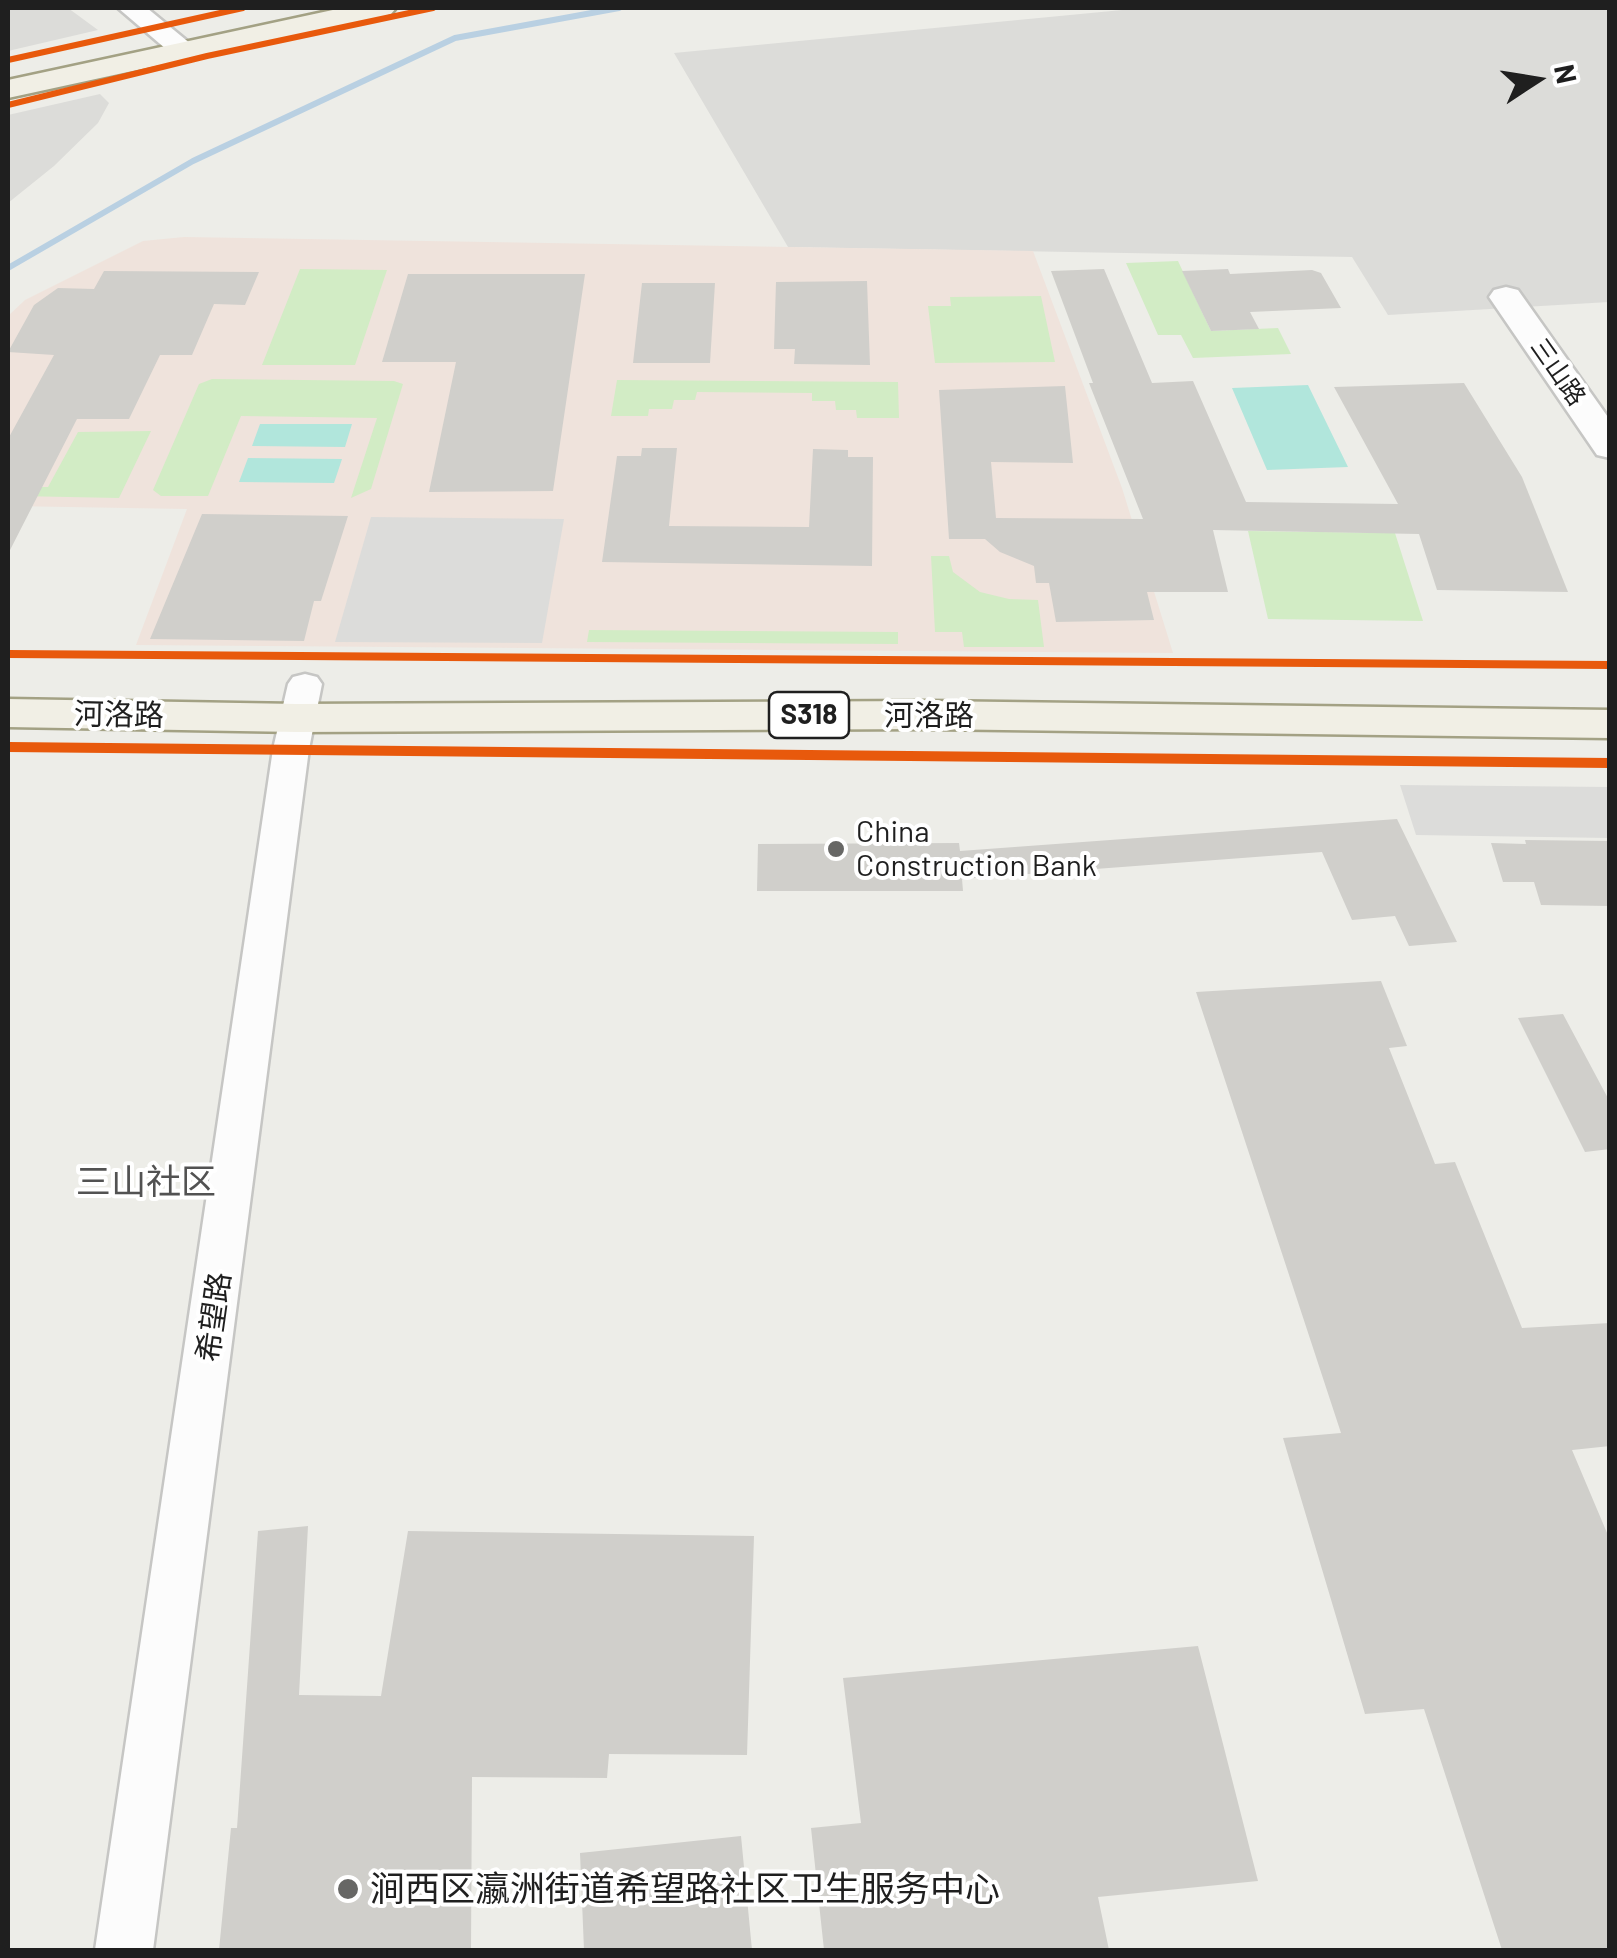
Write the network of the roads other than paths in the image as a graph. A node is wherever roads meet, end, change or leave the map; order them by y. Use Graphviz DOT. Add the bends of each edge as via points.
graph roads {
  1 [pos="131,8"];
  2 [pos="154,8"];
  3 [pos="308,8"];
  4 [pos="381,8"];
  5 [pos="184,41"];
  6 [pos="8,73"];
  7 [pos="8,89"];
  8 [pos="1610,400"];
  9 [pos="1610,447"];
  10 [pos="8,682"];
  11 [pos="1610,696"];
  12 [pos="301,701"];
  13 [pos="8,713"];
  14 [pos="1610,724"];
  15 [pos="124,1950"];
  1 -- 5 [label="street"];
  2 -- 5 [label="street"];
  3 -- 5 [label="main road"];
  4 -- 5 [label="main road"];
  5 -- 6 [label="main road"];
  5 -- 7 [label="main road"];
  8 -- 9 [label="street, 三山路" via="1520,297"];
  10 -- 12 [label="main road, 河洛路 / S318"];
  11 -- 12 [label="main road, 河洛路 / S318"];
  12 -- 13 [label="main road, 河洛路 / S318"];
  12 -- 14 [label="main road, 河洛路 / S318"];
  12 -- 15 [label="street, 希望路"];
}
